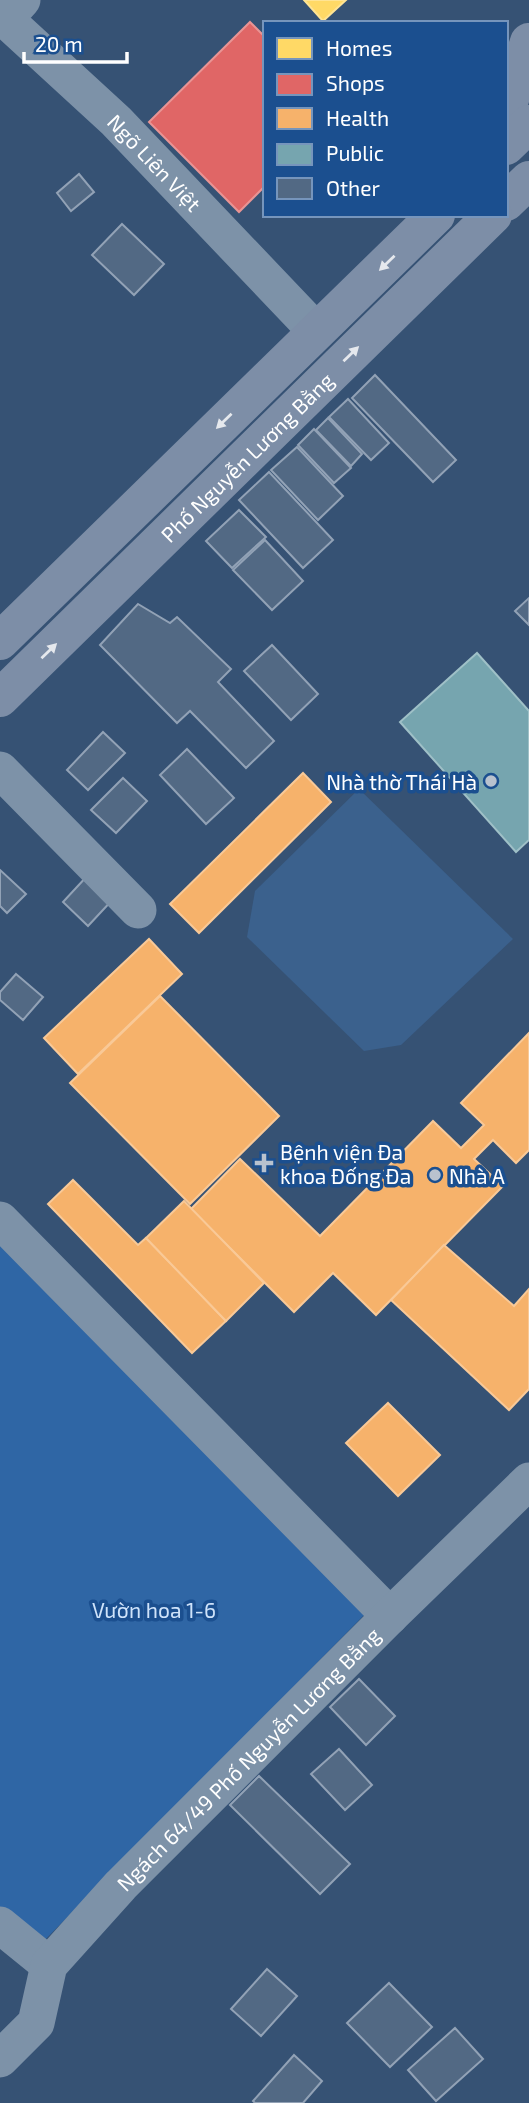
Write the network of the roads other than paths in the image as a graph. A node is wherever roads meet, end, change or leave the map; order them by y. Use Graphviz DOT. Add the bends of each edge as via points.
graph roads {
  1 [pos="22,0"];
  2 [pos="529,43"];
  3 [pos="508,105"];
  4 [pos="529,124"];
  5 [pos="508,144"];
  6 [pos="529,180"];
  7 [pos="508,200"];
  8 [pos="434,217"];
  9 [pos="491,217"];
  10 [pos="316,331"];
  11 [pos="0,641"];
  12 [pos="0,698"];
  13 [pos="0,771"];
  14 [pos="138,910"];
  15 [pos="0,1220"];
  16 [pos="529,1481"];
  17 [pos="390,1616"];
  18 [pos="0,1925"];
  19 [pos="49,1965"];
  20 [pos="0,2059"];
  1 -- 10 [label="street, Ngõ Liên Việt" via="5,19 116,121"];
  2 -- 3 [label="main road"];
  4 -- 5 [label="main road"];
  6 -- 7 [label="main road"];
  8 -- 10 [label="main road, Phố Nguyễn Lương Bằng, one-way"];
  12 -- 9 [label="main road, Phố Nguyễn Lương Bằng, one-way"];
  10 -- 11 [label="main road, Phố Nguyễn Lương Bằng, one-way"];
  13 -- 14 [label="street"];
  15 -- 17 [label="street"];
  16 -- 17 [label="street, Ngách 64/49 Phố Nguyễn Lương Bằng"];
  17 -- 19 [label="street, Ngách 64/49 Phố Nguyễn Lương Bằng" via="160,1845"];
  18 -- 19 [label="street"];
  19 -- 20 [label="street, Ngách 64/49 Phố Nguyễn Lương Bằng" via="36,2022"];
}
